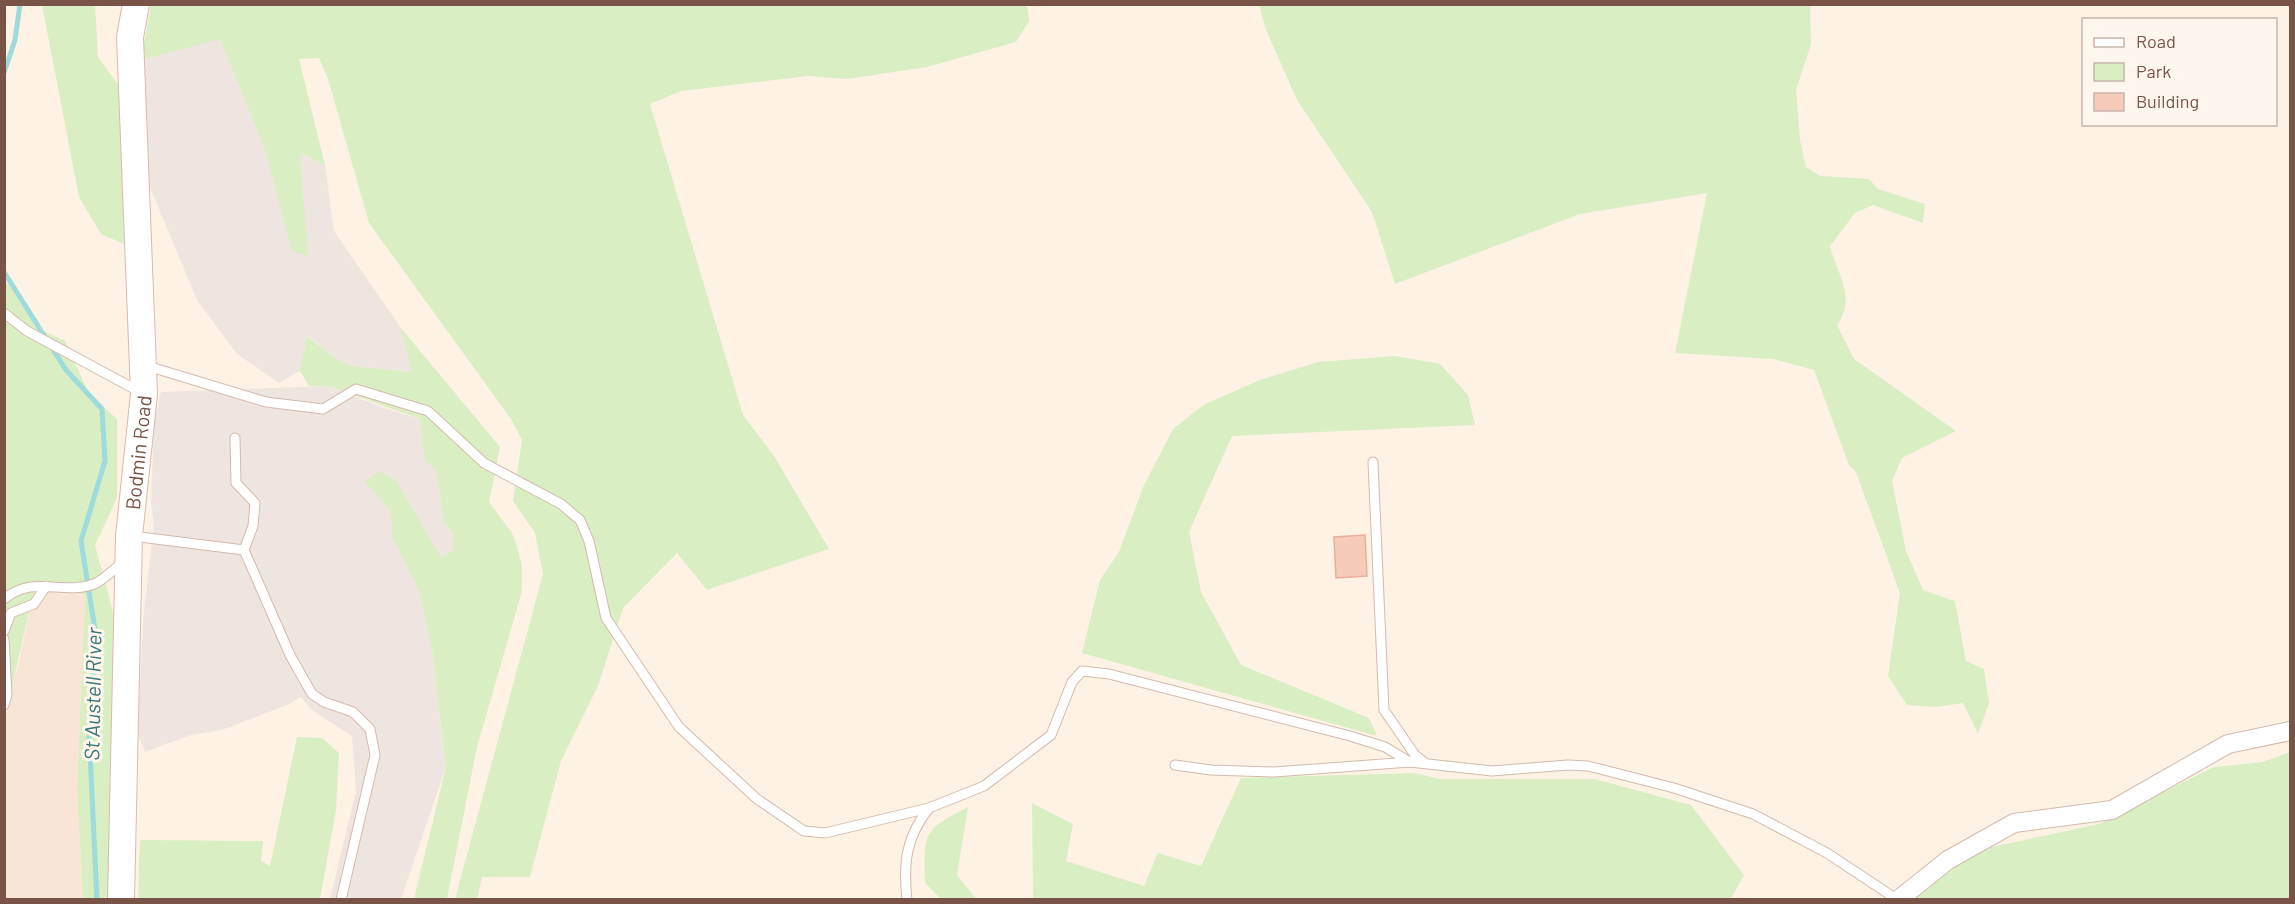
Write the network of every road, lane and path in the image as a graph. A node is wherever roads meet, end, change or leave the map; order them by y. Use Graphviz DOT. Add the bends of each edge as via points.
graph roads {
  1 [pos="136,4"];
  2 [pos="4,313"];
  3 [pos="143,365"];
  4 [pos="144,394"];
  5 [pos="235,438"];
  6 [pos="1373,462"];
  7 [pos="129,547"];
  8 [pos="244,550"];
  9 [pos="46,585"];
  10 [pos="4,600"];
  11 [pos="4,631"];
  12 [pos="4,639"];
  13 [pos="4,705"];
  14 [pos="2290,731"];
  15 [pos="1410,762"];
  16 [pos="1175,765"];
  17 [pos="1426,765"];
  18 [pos="929,808"];
  19 [pos="121,900"];
  20 [pos="341,900"];
  21 [pos="907,900"];
  22 [pos="1898,900"];
  1 -- 3 [label="main road, Bodmin Road" via="130,37"];
  2 -- 4 [label="lane" via="71,356"];
  3 -- 4 [label="main road, Bodmin Road"];
  3 -- 18 [label="lane" via="266,402 323,409 356,389 428,411 484,463 561,504 579,520 589,541 606,618 679,727 757,799 804,831 825,833"];
  4 -- 7 [label="main road, Bodmin Road"];
  5 -- 8 [label="lane" via="236,483 255,502 253,526"];
  6 -- 17 [label="lane" via="1384,710"];
  7 -- 8 [label="lane"];
  7 -- 9 [label="lane" via="95,584 61,589"];
  7 -- 19 [label="main road, Bodmin Road"];
  8 -- 20 [label="lane" via="290,655 312,694 353,712 370,729 375,755"];
  9 -- 10 [label="lane" via="14,591"];
  9 -- 11 [label="lane" via="34,604 11,613"];
  12 -- 13 [label="lane"];
  14 -- 22 [label="street" via="2228,744 2112,810 2014,823 1948,860"];
  15 -- 16 [label="lane" via="1274,772"];
  15 -- 17 [label="lane"];
  15 -- 18 [label="lane" via="1385,747 1350,736 1109,674 1082,671 1072,682 1051,735 1040,745 984,786"];
  17 -- 22 [label="lane" via="1492,771 1588,766 1674,788 1753,814 1802,838"];
  18 -- 21 [label="lane" via="915,827 907,854"];
}
